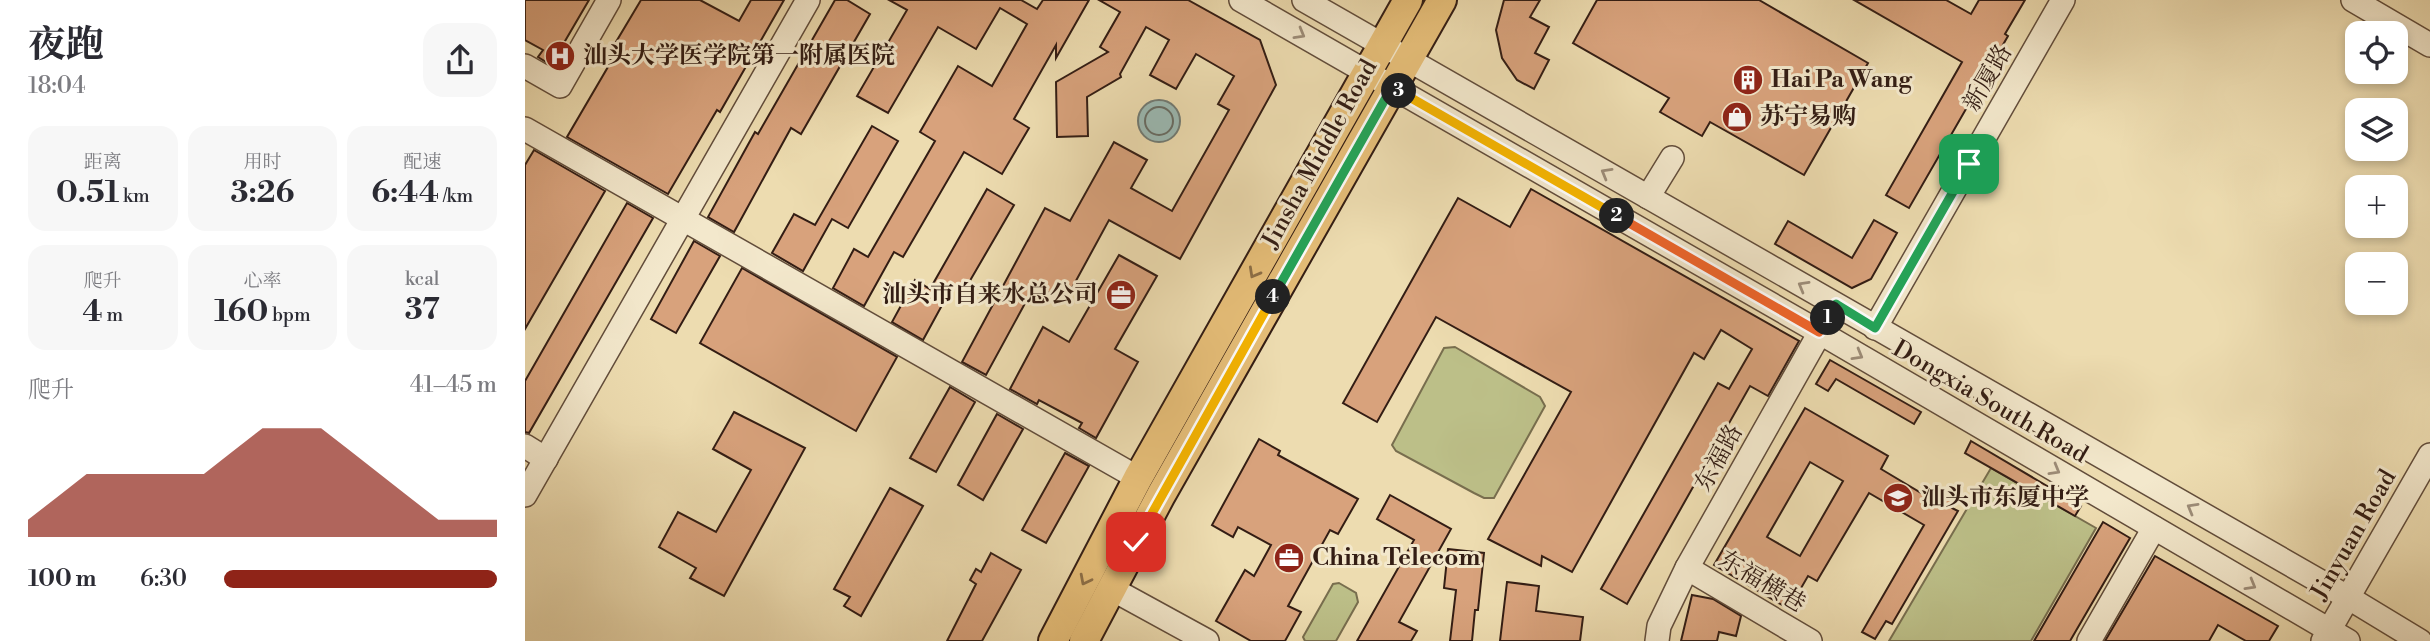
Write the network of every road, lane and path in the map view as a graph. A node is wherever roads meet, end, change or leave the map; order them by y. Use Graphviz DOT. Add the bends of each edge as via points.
graph roads {
  1 [pos="609,0"];
  2 [pos="807,0"];
  3 [pos="1241,0"];
  4 [pos="1304,0"];
  5 [pos="1408,0"];
  6 [pos="1442,0"];
  7 [pos="2063,0"];
  8 [pos="2353,0"];
  9 [pos="1382,44"];
  10 [pos="2430,45"];
  11 [pos="1407,59"];
  12 [pos="525,66"];
  13 [pos="1367,72"];
  14 [pos="1392,87"];
  15 [pos="525,129"];
  16 [pos="1672,158"];
  17 [pos="1649,197"];
  18 [pos="683,218"];
  19 [pos="1836,304"];
  20 [pos="1875,328"];
  21 [pos="1819,332"];
  22 [pos="525,446"];
  23 [pos="2430,455"];
  24 [pos="546,458"];
  25 [pos="1138,478"];
  26 [pos="525,495"];
  27 [pos="2154,528"];
  28 [pos="1687,568"];
  29 [pos="1112,589"];
  30 [pos="2349,598"];
  31 [pos="2333,637"];
  32 [pos="1053,641"];
  33 [pos="1084,641"];
  34 [pos="1207,641"];
  35 [pos="1657,641"];
  36 [pos="1810,641"];
  37 [pos="2089,641"];
  38 [pos="2420,641"];
  1 -- 12 [label="street" via="560,86"];
  2 -- 18 [label="street"];
  3 -- 13 [label="street, Dongxia South Road, one-way"];
  4 -- 9 [label="street"];
  5 -- 9 [label="main road, Jinsha Middle Road"];
  6 -- 11 [label="main road, Jinsha Middle Road"];
  7 -- 20 [label="street, 新厦路"];
  8 -- 10 [label="street"];
  9 -- 11 [label="street"];
  9 -- 13 [label="main road, Jinsha Middle Road"];
  11 -- 14 [label="main road, Jinsha Middle Road"];
  17 -- 11 [label="street, one-way"];
  13 -- 14 [label="street, Dongxia South Road"];
  13 -- 25 [label="main road, Jinsha Middle Road, one-way"];
  14 -- 21 [label="street, Dongxia South Road"];
  14 -- 29 [label="main road, Jinsha Middle Road"];
  15 -- 18 [label="street"];
  16 -- 17 [label="street"];
  19 -- 17 [label="street, one-way"];
  18 -- 24 [label="street"];
  18 -- 25 [label="street"];
  19 -- 20 [label="street"];
  19 -- 21 [label="street, 东福路"];
  30 -- 20 [label="street, one-way"];
  21 -- 27 [label="street, Dongxia South Road, one-way"];
  21 -- 28 [label="street, 东福路"];
  22 -- 24 [label="street"];
  23 -- 30 [label="street, Jinyuan Road"];
  24 -- 26 [label="street"];
  25 -- 32 [label="main road, Jinsha Middle Road, one-way"];
  27 -- 31 [label="street, Dongxia South Road, one-way"];
  27 -- 37 [label="street"];
  28 -- 35 [label="street, 东福路" via="1659,626"];
  28 -- 36 [label="street, 东福横巷"];
  29 -- 33 [label="main road, Jinsha Middle Road"];
  29 -- 34 [label="street"];
  30 -- 31 [label="street, Jinyuan Road"];
  30 -- 38 [label="street"];
}
